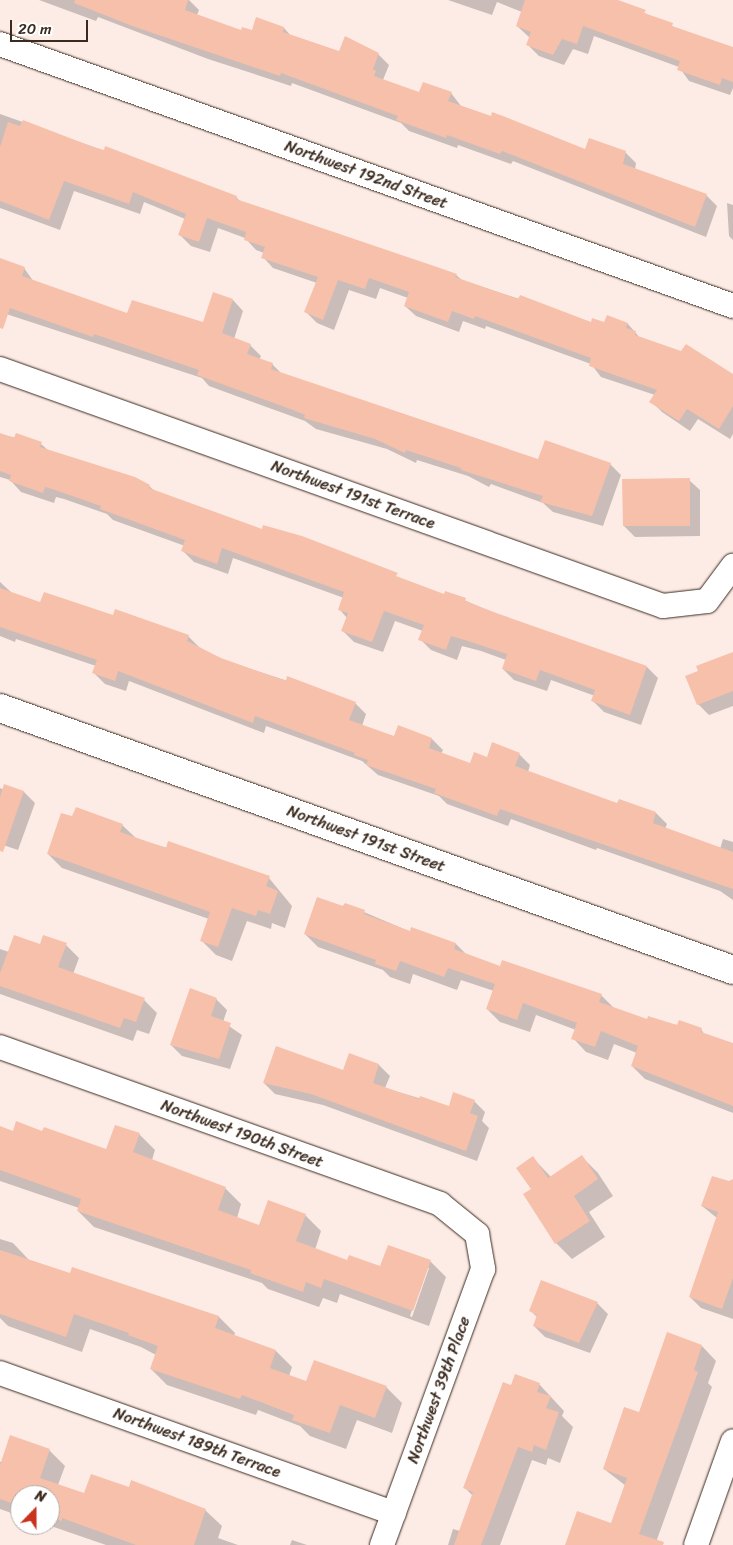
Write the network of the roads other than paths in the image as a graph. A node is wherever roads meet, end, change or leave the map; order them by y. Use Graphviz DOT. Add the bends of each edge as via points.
graph roads {
  1 [pos="0,44"];
  2 [pos="733,306"];
  3 [pos="0,369"];
  4 [pos="733,566"];
  5 [pos="0,708"];
  6 [pos="733,970"];
  7 [pos="0,1047"];
  8 [pos="477,1234"];
  9 [pos="0,1373"];
  10 [pos="733,1441"];
  11 [pos="394,1513"];
  12 [pos="382,1545"];
  13 [pos="696,1545"];
  1 -- 2 [label="street, Northwest 192nd Street"];
  3 -- 4 [label="street, Northwest 191st Terrace" via="663,606 708,601"];
  5 -- 6 [label="street, Northwest 191st Street"];
  7 -- 8 [label="street, Northwest 190th Street" via="440,1204"];
  8 -- 11 [label="street, Northwest 39th Place" via="483,1270"];
  9 -- 11 [label="street, Northwest 189th Terrace"];
  10 -- 13 [label="street"];
  11 -- 12 [label="street, Northwest 39th Place"];
}
